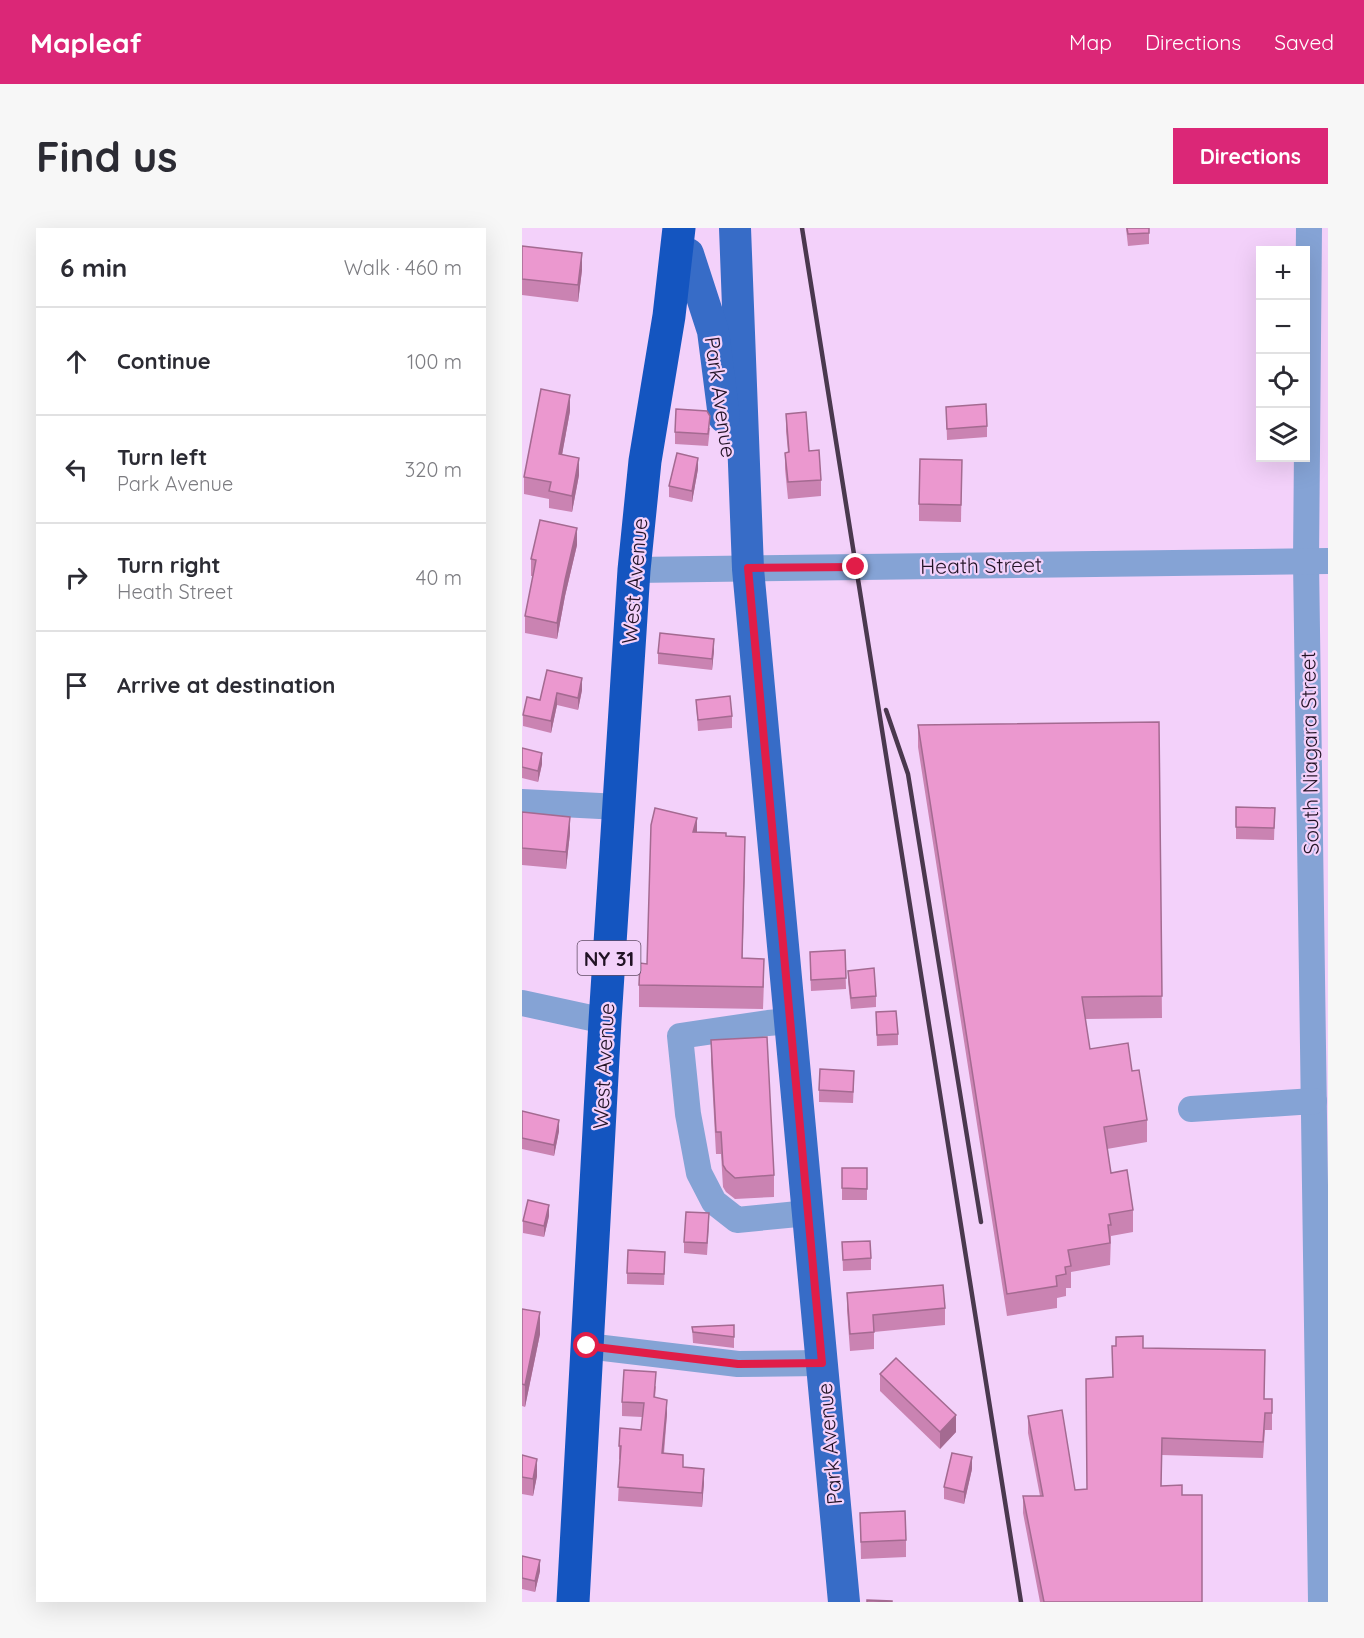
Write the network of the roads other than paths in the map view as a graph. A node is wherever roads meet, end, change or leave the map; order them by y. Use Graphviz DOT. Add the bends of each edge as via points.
graph roads {
  1 [pos="735,228"];
  2 [pos="1308,228"];
  3 [pos="687,234"];
  4 [pos="1317,561"];
  5 [pos="748,568"];
  6 [pos="634,570"];
  7 [pos="522,802"];
  8 [pos="619,807"];
  9 [pos="522,1003"];
  10 [pos="605,1021"];
  11 [pos="790,1022"];
  12 [pos="1314,1101"];
  13 [pos="1191,1109"];
  14 [pos="808,1213"];
  15 [pos="587,1346"];
  16 [pos="822,1363"];
  17 [pos="1323,1423"];
  18 [pos="573,1602"];
  19 [pos="844,1602"];
  20 [pos="1321,1602"];
  1 -- 5 [label="main road, Park Avenue"];
  2 -- 4 [label="street, South Niagara Street"];
  3 -- 5 [label="main road, Park Avenue" via="713,332"];
  3 -- 6 [label="highway, West Avenue / NY 31" via="645,461"];
  4 -- 5 [label="street, Heath Street"];
  4 -- 12 [label="street, South Niagara Street"];
  5 -- 6 [label="street, Heath Street"];
  5 -- 11 [label="main road, Park Avenue"];
  6 -- 8 [label="highway, West Avenue / NY 31"];
  7 -- 8 [label="street"];
  8 -- 10 [label="highway, West Avenue / NY 31"];
  9 -- 10 [label="street"];
  10 -- 15 [label="highway, West Avenue / NY 31"];
  11 -- 14 [label="main road, Park Avenue"];
  11 -- 14 [label="street" via="680,1036 699,1173 714,1202 737,1220"];
  12 -- 13 [label="street"];
  12 -- 17 [label="street, South Niagara Street"];
  14 -- 16 [label="main road, Park Avenue"];
  15 -- 16 [label="street" via="738,1364"];
  15 -- 18 [label="highway, West Avenue / NY 31"];
  16 -- 19 [label="main road, Park Avenue"];
  17 -- 20 [label="street, South Niagara Street"];
}
